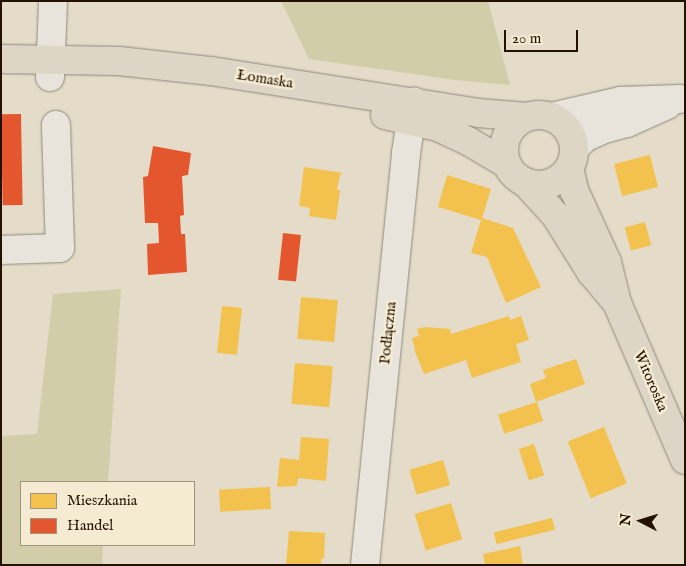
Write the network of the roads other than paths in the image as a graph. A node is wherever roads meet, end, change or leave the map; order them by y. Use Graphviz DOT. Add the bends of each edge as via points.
graph roads {
  1 [pos="53,1"];
  2 [pos="1,59"];
  3 [pos="51,68"];
  4 [pos="1,76"];
  5 [pos="682,98"];
  6 [pos="413,111"];
  7 [pos="539,117"];
  8 [pos="56,125"];
  9 [pos="572,158"];
  10 [pos="516,173"];
  11 [pos="1,250"];
  12 [pos="617,303"];
  13 [pos="685,460"];
  14 [pos="365,565"];
  1 -- 3 [label="street"];
  2 -- 3 [label="main road, Łomaska"];
  3 -- 4 [label="main road, Łomaska"];
  3 -- 6 [label="main road, Łomaska" via="118,80"];
  5 -- 7 [label="street, Łomaska" via="621,101"];
  5 -- 9 [label="street, Łomaska" via="586,137"];
  6 -- 7 [label="main road, Łomaska"];
  6 -- 10 [label="main road, Witoroska"];
  6 -- 14 [label="street, Podłączna" via="406,153"];
  7 -- 9 [label="main road, Witoroska" via="570,132"];
  7 -- 10 [label="main road" via="512,128 507,136 505,145"];
  8 -- 11 [label="street" via="60,248"];
  9 -- 10 [label="main road, Witoroska" via="560,179 547,184"];
  9 -- 12 [label="main road, Witoroska" via="574,190 607,262"];
  10 -- 12 [label="main road, Witoroska" via="556,216 591,272"];
  12 -- 13 [label="main road, Witoroska"];
}
